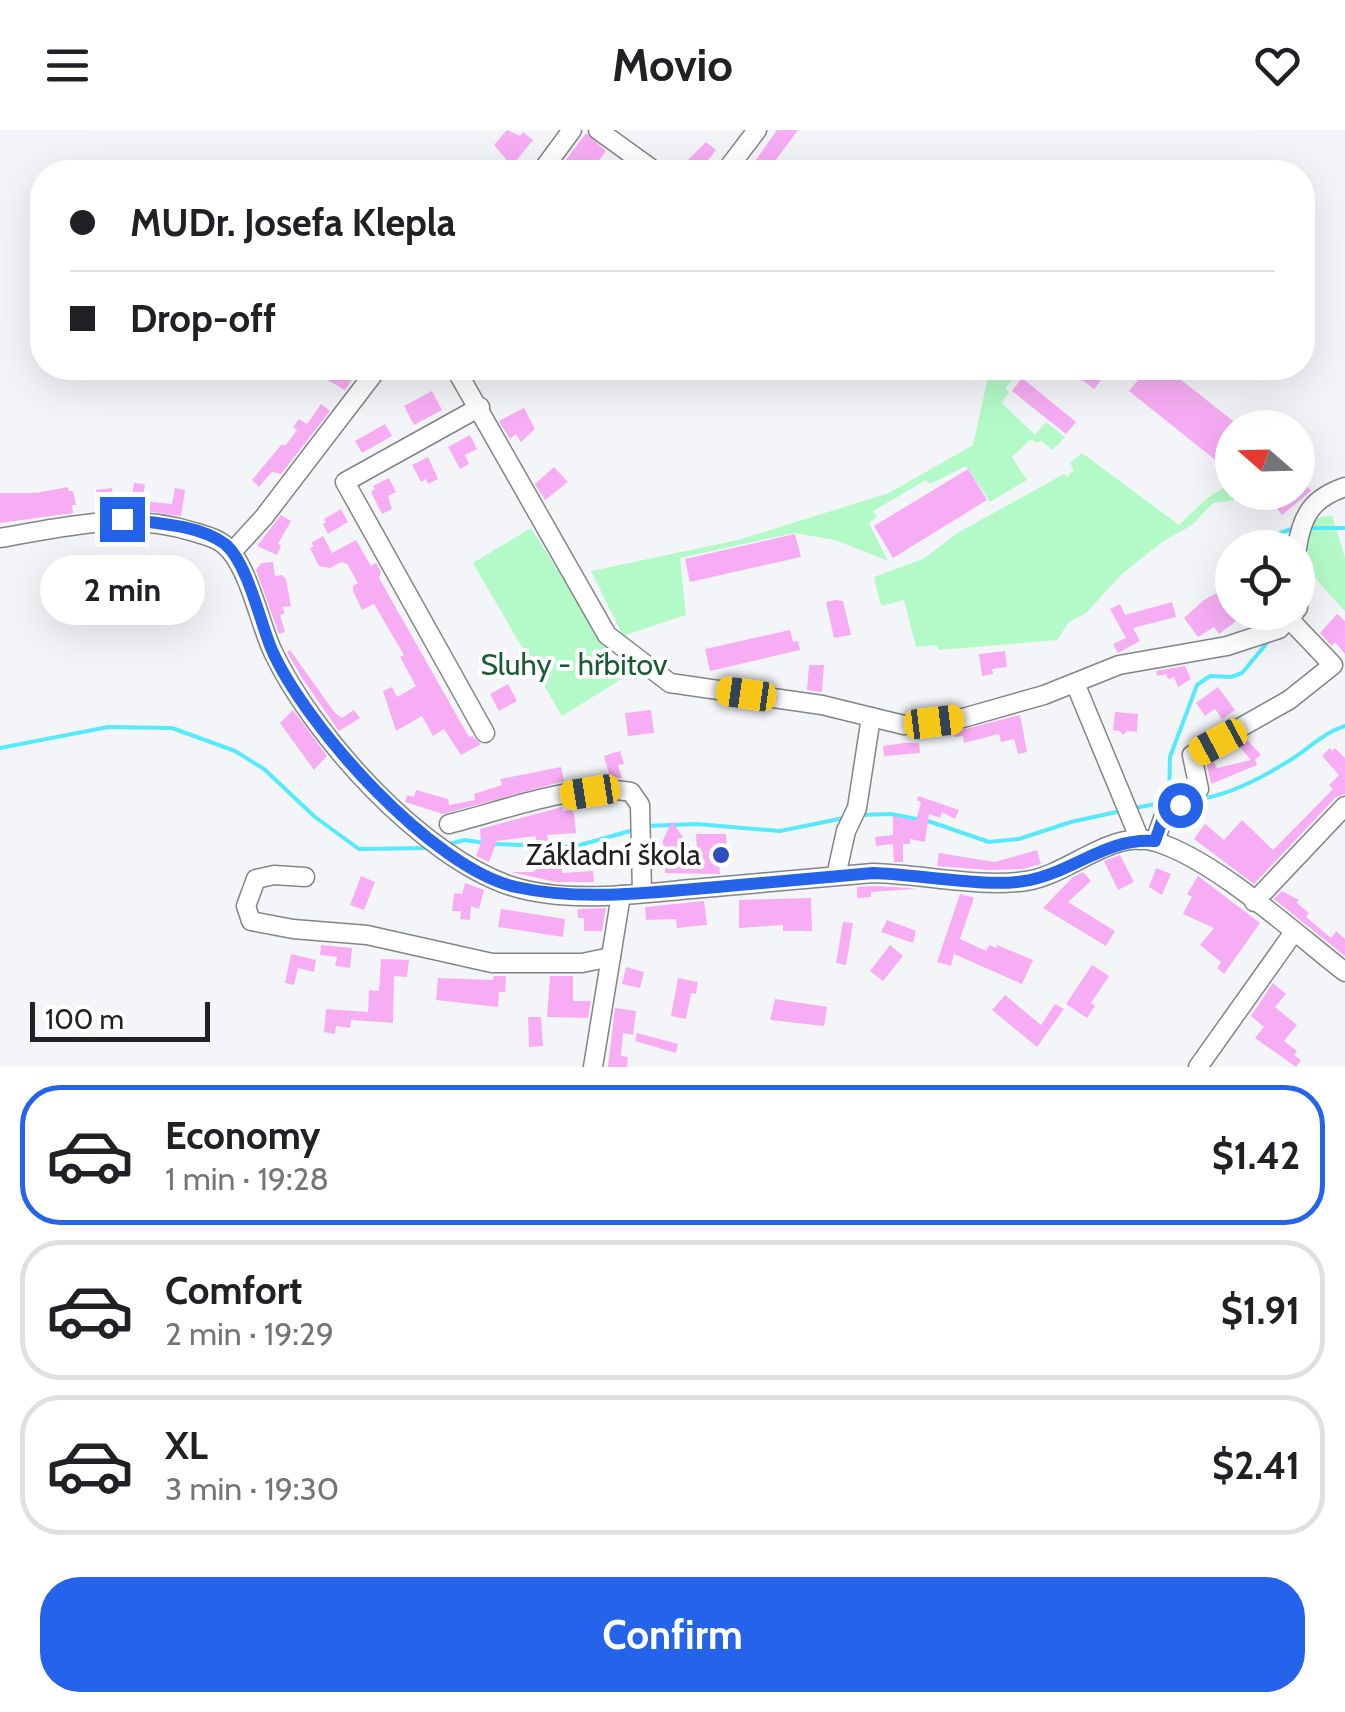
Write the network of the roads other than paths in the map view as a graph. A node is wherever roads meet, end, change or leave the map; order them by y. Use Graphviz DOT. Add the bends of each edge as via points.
graph roads {
  1 [pos="572,130"];
  2 [pos="598,130"];
  3 [pos="757,130"];
  4 [pos="550,160"];
  5 [pos="639,160"];
  6 [pos="733,160"];
  7 [pos="369,380"];
  8 [pos="462,380"];
  9 [pos="480,407"];
  10 [pos="1345,487"];
  11 [pos="1300,530"];
  12 [pos="0,538"];
  13 [pos="232,552"];
  14 [pos="1276,630"];
  15 [pos="1306,630"];
  16 [pos="1075,683"];
  17 [pos="871,717"];
  18 [pos="485,733"];
  19 [pos="1345,806"];
  20 [pos="449,824"];
  21 [pos="1148,840"];
  22 [pos="836,876"];
  23 [pos="305,877"];
  24 [pos="642,893"];
  25 [pos="621,895"];
  26 [pos="1254,902"];
  27 [pos="1294,932"];
  28 [pos="611,958"];
  29 [pos="1345,972"];
  30 [pos="592,1067"];
  31 [pos="1198,1067"];
  1 -- 4 [label="street"];
  2 -- 5 [label="street"];
  3 -- 6 [label="street"];
  7 -- 13 [label="street"];
  8 -- 9 [label="street"];
  9 -- 17 [label="street" via="607,636 670,683"];
  9 -- 18 [label="street" via="345,482"];
  10 -- 11 [label="street" via="1310,506"];
  12 -- 13 [label="street" via="122,519 175,526"];
  13 -- 25 [label="street" via="291,684 377,795 467,867 513,887"];
  14 -- 16 [label="street" via="1119,666"];
  15 -- 21 [label="street" via="1333,665 1289,700 1192,755 1200,789 1166,810"];
  16 -- 17 [label="street" via="963,718 904,725"];
  16 -- 21 [label="street"];
  17 -- 22 [label="street" via="857,808"];
  19 -- 26 [label="street"];
  20 -- 24 [label="street" via="568,795 631,792 640,806"];
  21 -- 22 [label="street" via="1117,843 1028,881"];
  21 -- 26 [label="street" via="1203,864"];
  22 -- 24 [label="street"];
  23 -- 28 [label="street" via="256,879 246,906 251,921 367,934 492,963"];
  24 -- 25 [label="street"];
  25 -- 28 [label="street"];
  26 -- 27 [label="street"];
  27 -- 29 [label="street"];
  27 -- 31 [label="street"];
  28 -- 30 [label="street"];
}
